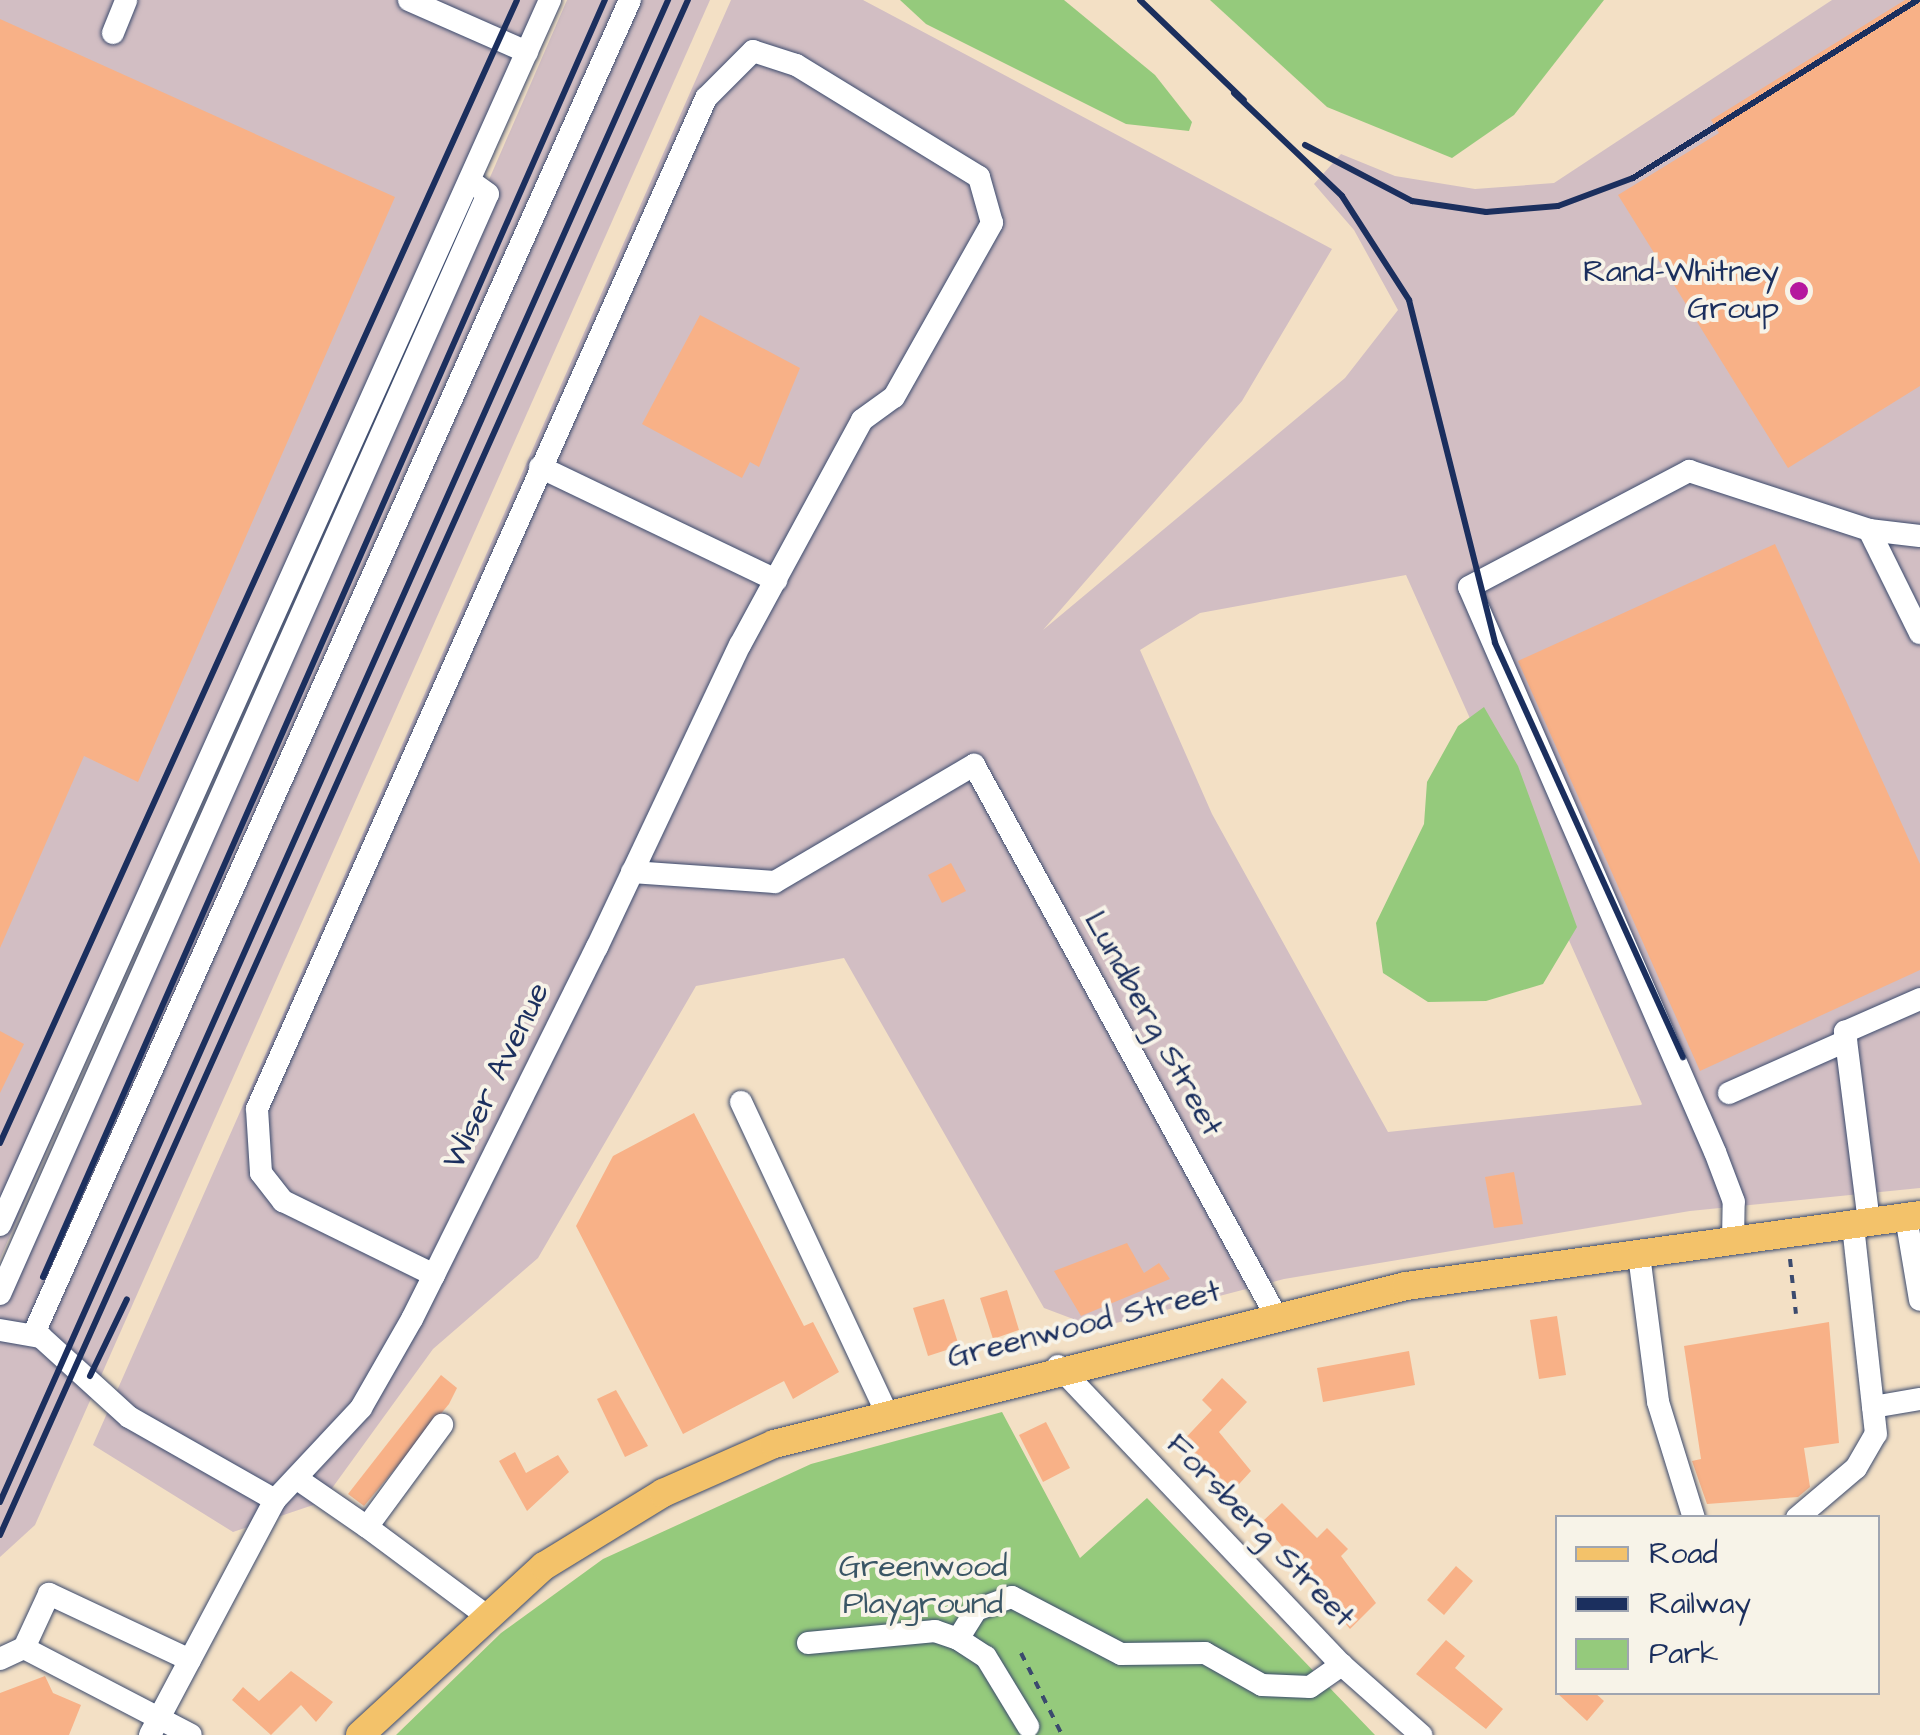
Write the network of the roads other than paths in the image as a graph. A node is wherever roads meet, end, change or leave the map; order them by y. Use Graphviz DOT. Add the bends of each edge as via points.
graph roads {
  1 [pos="126,0"];
  2 [pos="409,0"];
  3 [pos="550,0"];
  4 [pos="630,0"];
  5 [pos="113,33"];
  6 [pos="527,52"];
  7 [pos="470,181"];
  8 [pos="540,467"];
  9 [pos="1869,530"];
  10 [pos="1920,536"];
  11 [pos="776,580"];
  12 [pos="1920,633"];
  13 [pos="632,872"];
  14 [pos="1920,999"];
  15 [pos="1846,1041"];
  16 [pos="1729,1092"];
  17 [pos="741,1102"];
  18 [pos="1913,1216"];
  19 [pos="1861,1224"];
  20 [pos="0,1225"];
  21 [pos="1733,1242"];
  22 [pos="1639,1254"];
  23 [pos="433,1278"];
  24 [pos="0,1294"];
  25 [pos="1920,1300"];
  26 [pos="1275,1314"];
  27 [pos="0,1330"];
  28 [pos="34,1333"];
  29 [pos="1058,1366"];
  30 [pos="1920,1399"];
  31 [pos="1873,1407"];
  32 [pos="886,1411"];
  33 [pos="442,1425"];
  34 [pos="296,1478"];
  35 [pos="275,1500"];
  36 [pos="1693,1515"];
  37 [pos="1800,1515"];
  38 [pos="367,1528"];
  39 [pos="482,1613"];
  40 [pos="958,1639"];
  41 [pos="808,1643"];
  42 [pos="24,1648"];
  43 [pos="0,1659"];
  44 [pos="190,1660"];
  45 [pos="1342,1665"];
  46 [pos="155,1725"];
  47 [pos="1028,1726"];
  48 [pos="191,1735"];
  49 [pos="360,1735"];
  50 [pos="1421,1735"];
  1 -- 5 [label="street"];
  2 -- 6 [label="street"];
  3 -- 6 [label="street"];
  4 -- 28 [label="street"];
  6 -- 7 [label="street"];
  7 -- 20 [label="street"];
  7 -- 24 [label="street" via="488,194"];
  8 -- 11 [label="street"];
  8 -- 11 [label="street, Wiser Avenue" via="706,98 752,52 796,65 979,177 992,223 894,397 862,420"];
  8 -- 23 [label="street" via="255,1125 261,1173 283,1200"];
  9 -- 10 [label="street"];
  9 -- 12 [label="street"];
  9 -- 21 [label="street" via="1689,470 1469,587 1715,1152 1734,1202"];
  11 -- 13 [label="street, Wiser Avenue"];
  13 -- 23 [label="street, Wiser Avenue"];
  13 -- 26 [label="street, Lundberg Street" via="775,882 974,765"];
  14 -- 15 [label="street" via="1845,1032"];
  15 -- 16 [label="street"];
  15 -- 19 [label="street"];
  17 -- 32 [label="street"];
  18 -- 19 [label="main road, Greenwood Street"];
  18 -- 25 [label="street"];
  19 -- 21 [label="main road, Greenwood Street"];
  19 -- 31 [label="street"];
  21 -- 22 [label="main road, Greenwood Street"];
  22 -- 26 [label="main road, Greenwood Street"];
  22 -- 36 [label="street" via="1658,1402"];
  23 -- 34 [label="street, Wiser Avenue" via="361,1408"];
  26 -- 29 [label="main road, Greenwood Street"];
  27 -- 28 [label="street"];
  28 -- 35 [label="street" via="129,1417"];
  29 -- 32 [label="main road, Greenwood Street"];
  29 -- 45 [label="street, Forsberg Street"];
  30 -- 31 [label="street"];
  31 -- 37 [label="street" via="1876,1434 1856,1468"];
  32 -- 39 [label="main road, Greenwood Street" via="774,1444 663,1493"];
  33 -- 38 [label="street"];
  34 -- 35 [label="street, Wiser Avenue"];
  34 -- 38 [label="street"];
  35 -- 44 [label="street, Wiser Avenue"];
  38 -- 39 [label="street"];
  39 -- 49 [label="main road, Greenwood Street"];
  40 -- 41 [label="street" via="935,1631"];
  40 -- 45 [label="street" via="976,1610 1012,1597 1121,1654 1205,1653 1262,1685 1310,1687"];
  40 -- 47 [label="street" via="986,1657"];
  42 -- 43 [label="street"];
  42 -- 44 [label="street" via="49,1594"];
  42 -- 46 [label="street"];
  44 -- 46 [label="street, Wiser Avenue"];
  45 -- 50 [label="street, Forsberg Street"];
  46 -- 48 [label="street"];
}
